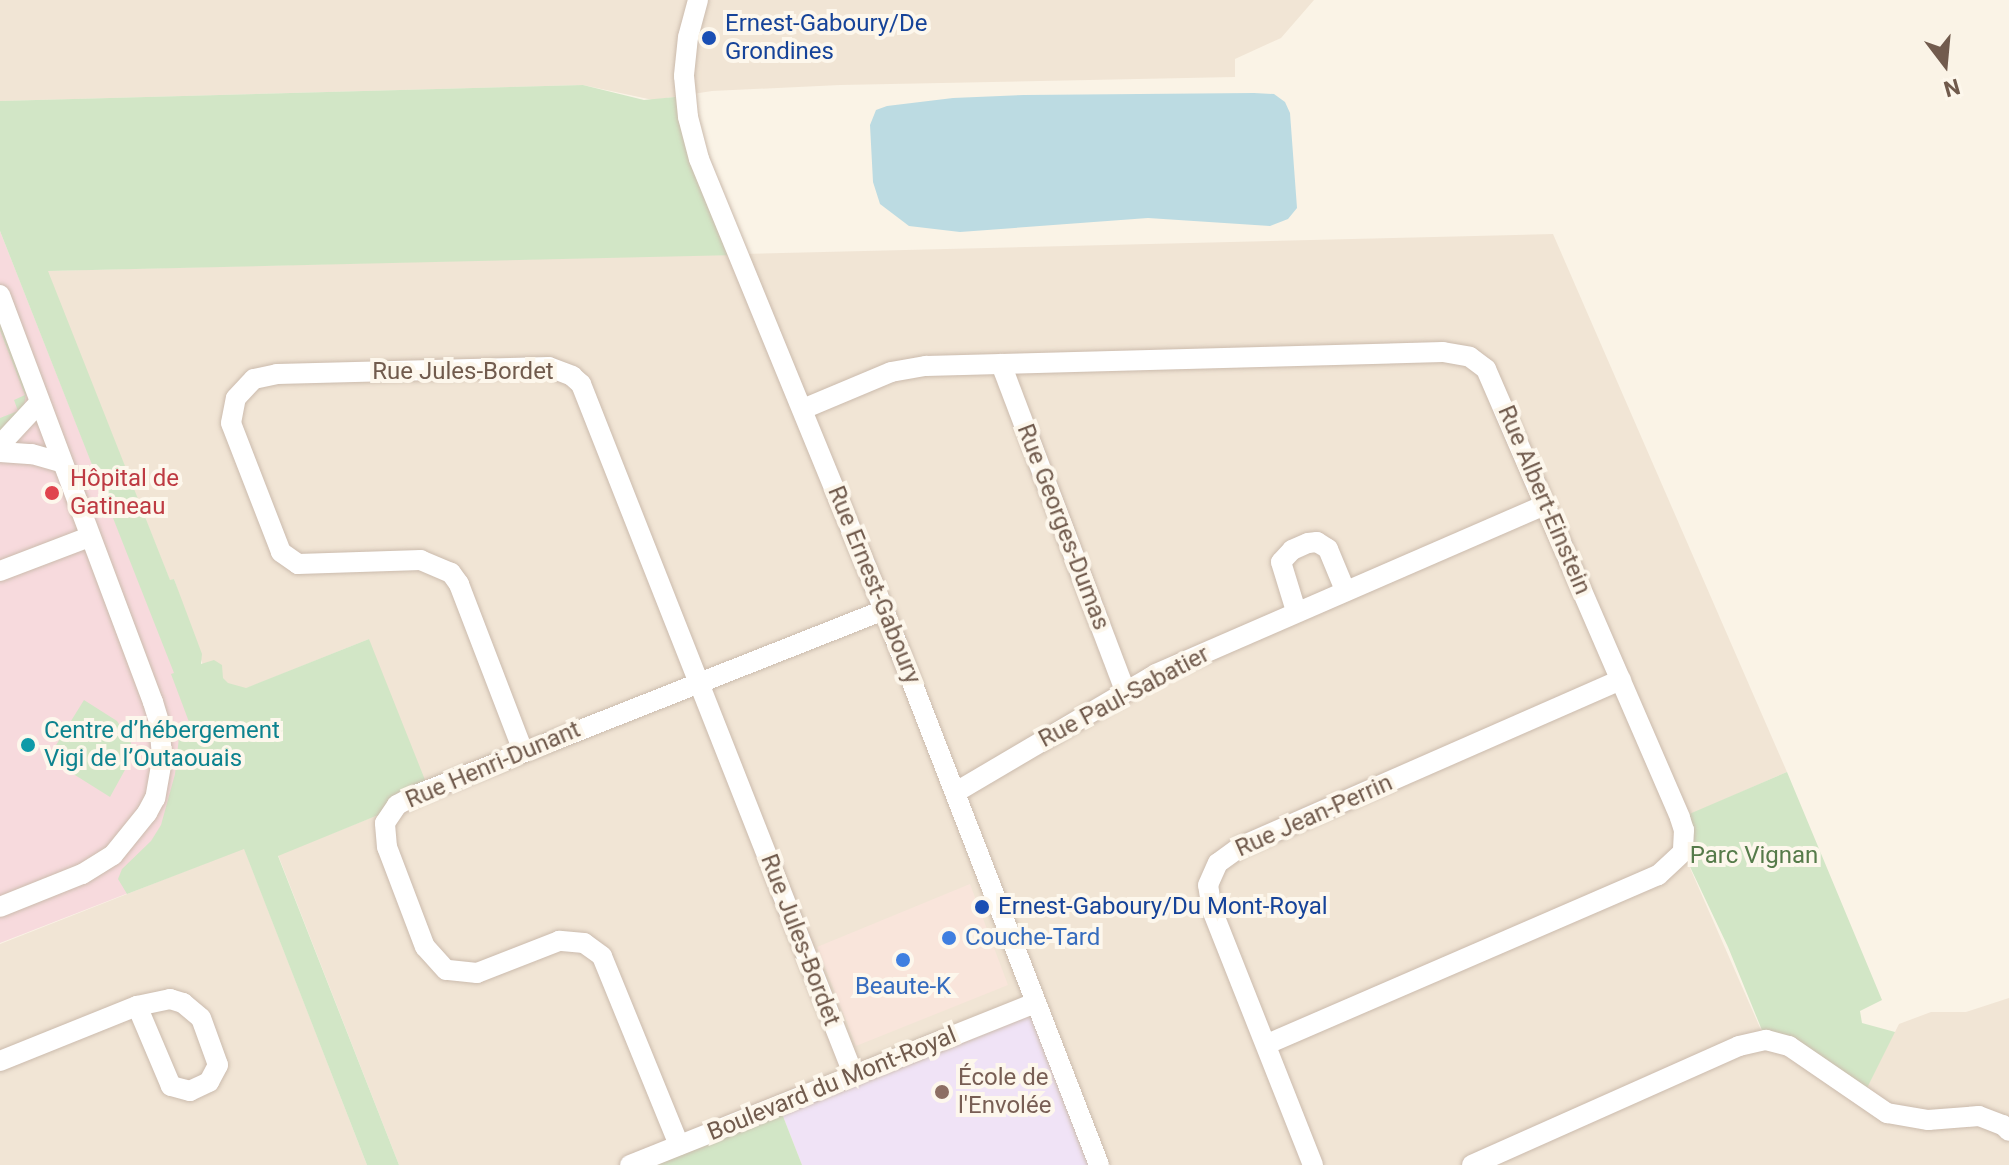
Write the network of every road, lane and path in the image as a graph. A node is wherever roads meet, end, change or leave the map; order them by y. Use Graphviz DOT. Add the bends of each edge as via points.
graph roads {
  1 [pos="698,0"];
  2 [pos="1,302"];
  3 [pos="1001,364"];
  4 [pos="39,403"];
  5 [pos="803,409"];
  6 [pos="0,445"];
  7 [pos="0,452"];
  8 [pos="60,462"];
  9 [pos="1544,505"];
  10 [pos="89,537"];
  11 [pos="0,571"];
  12 [pos="1345,590"];
  13 [pos="884,610"];
  14 [pos="1296,611"];
  15 [pos="1621,680"];
  16 [pos="699,682"];
  17 [pos="1125,690"];
  18 [pos="523,751"];
  19 [pos="956,792"];
  20 [pos="0,907"];
  21 [pos="1035,1003"];
  22 [pos="137,1006"];
  23 [pos="1267,1044"];
  24 [pos="0,1061"];
  25 [pos="854,1076"];
  26 [pos="2009,1131"];
  27 [pos="679,1145"];
  28 [pos="1514,1157"];
  29 [pos="630,1165"];
  30 [pos="1099,1165"];
  31 [pos="1313,1165"];
  32 [pos="1472,1165"];
  1 -- 5 [label="street, Rue Ernest-Gaboury" via="685,58 693,141"];
  2 -- 4 [label="street"];
  3 -- 5 [label="street, Rue Albert-Einstein" via="910,367"];
  3 -- 9 [label="street, Rue Albert-Einstein" via="1460,353 1479,362 1493,380"];
  3 -- 17 [label="street, Rue Georges-Dumas"];
  4 -- 6 [label="street"];
  4 -- 8 [label="street"];
  5 -- 13 [label="street, Rue Ernest-Gaboury"];
  7 -- 8 [label="street"];
  8 -- 10 [label="street"];
  9 -- 12 [label="street, Rue Paul-Sabatier"];
  9 -- 15 [label="street, Rue Albert-Einstein"];
  10 -- 11 [label="street"];
  10 -- 20 [label="street" via="153,702 162,741 160,778 137,830 113,855 82,874"];
  12 -- 14 [label="street, Rue Paul-Sabatier"];
  12 -- 14 [label="street" via="1328,549 1308,543 1281,562"];
  13 -- 16 [label="street, Rue Henri-Dunant"];
  13 -- 19 [label="street, Rue Ernest-Gaboury"];
  14 -- 17 [label="street, Rue Paul-Sabatier"];
  15 -- 23 [label="street, Rue Jean-Perrin" via="1240,847 1218,863 1208,885 1209,897"];
  15 -- 23 [label="street, Rue Albert-Einstein" via="1684,830 1683,852 1676,862 1658,875"];
  16 -- 18 [label="street, Rue Henri-Dunant"];
  16 -- 18 [label="street, Rue Jules-Bordet" via="589,398 572,376 549,367 277,374 254,379 236,398 231,423 281,552 298,564 421,560 451,573"];
  16 -- 25 [label="street, Rue Jules-Bordet"];
  17 -- 19 [label="street, Rue Paul-Sabatier"];
  18 -- 27 [label="street, Rue Henri-Dunant" via="404,800 388,816 387,847 425,947 446,970 470,974 559,941 593,948 608,967"];
  19 -- 21 [label="street, Rue Ernest-Gaboury"];
  21 -- 25 [label="street, Boulevard du Mont-Royal"];
  21 -- 30 [label="street, Rue Ernest-Gaboury"];
  22 -- 22 [label="street" via="170,999 201,1018 218,1065 209,1082 190,1091 171,1086"];
  22 -- 24 [label="street"];
  23 -- 31 [label="street, Rue Jean-Perrin"];
  25 -- 27 [label="street, Boulevard du Mont-Royal"];
  26 -- 28 [label="street" via="1979,1116 1928,1120 1887,1113 1789,1046 1766,1040 1739,1046"];
  27 -- 29 [label="street, Boulevard du Mont-Royal"];
  28 -- 32 [label="street"];
}
